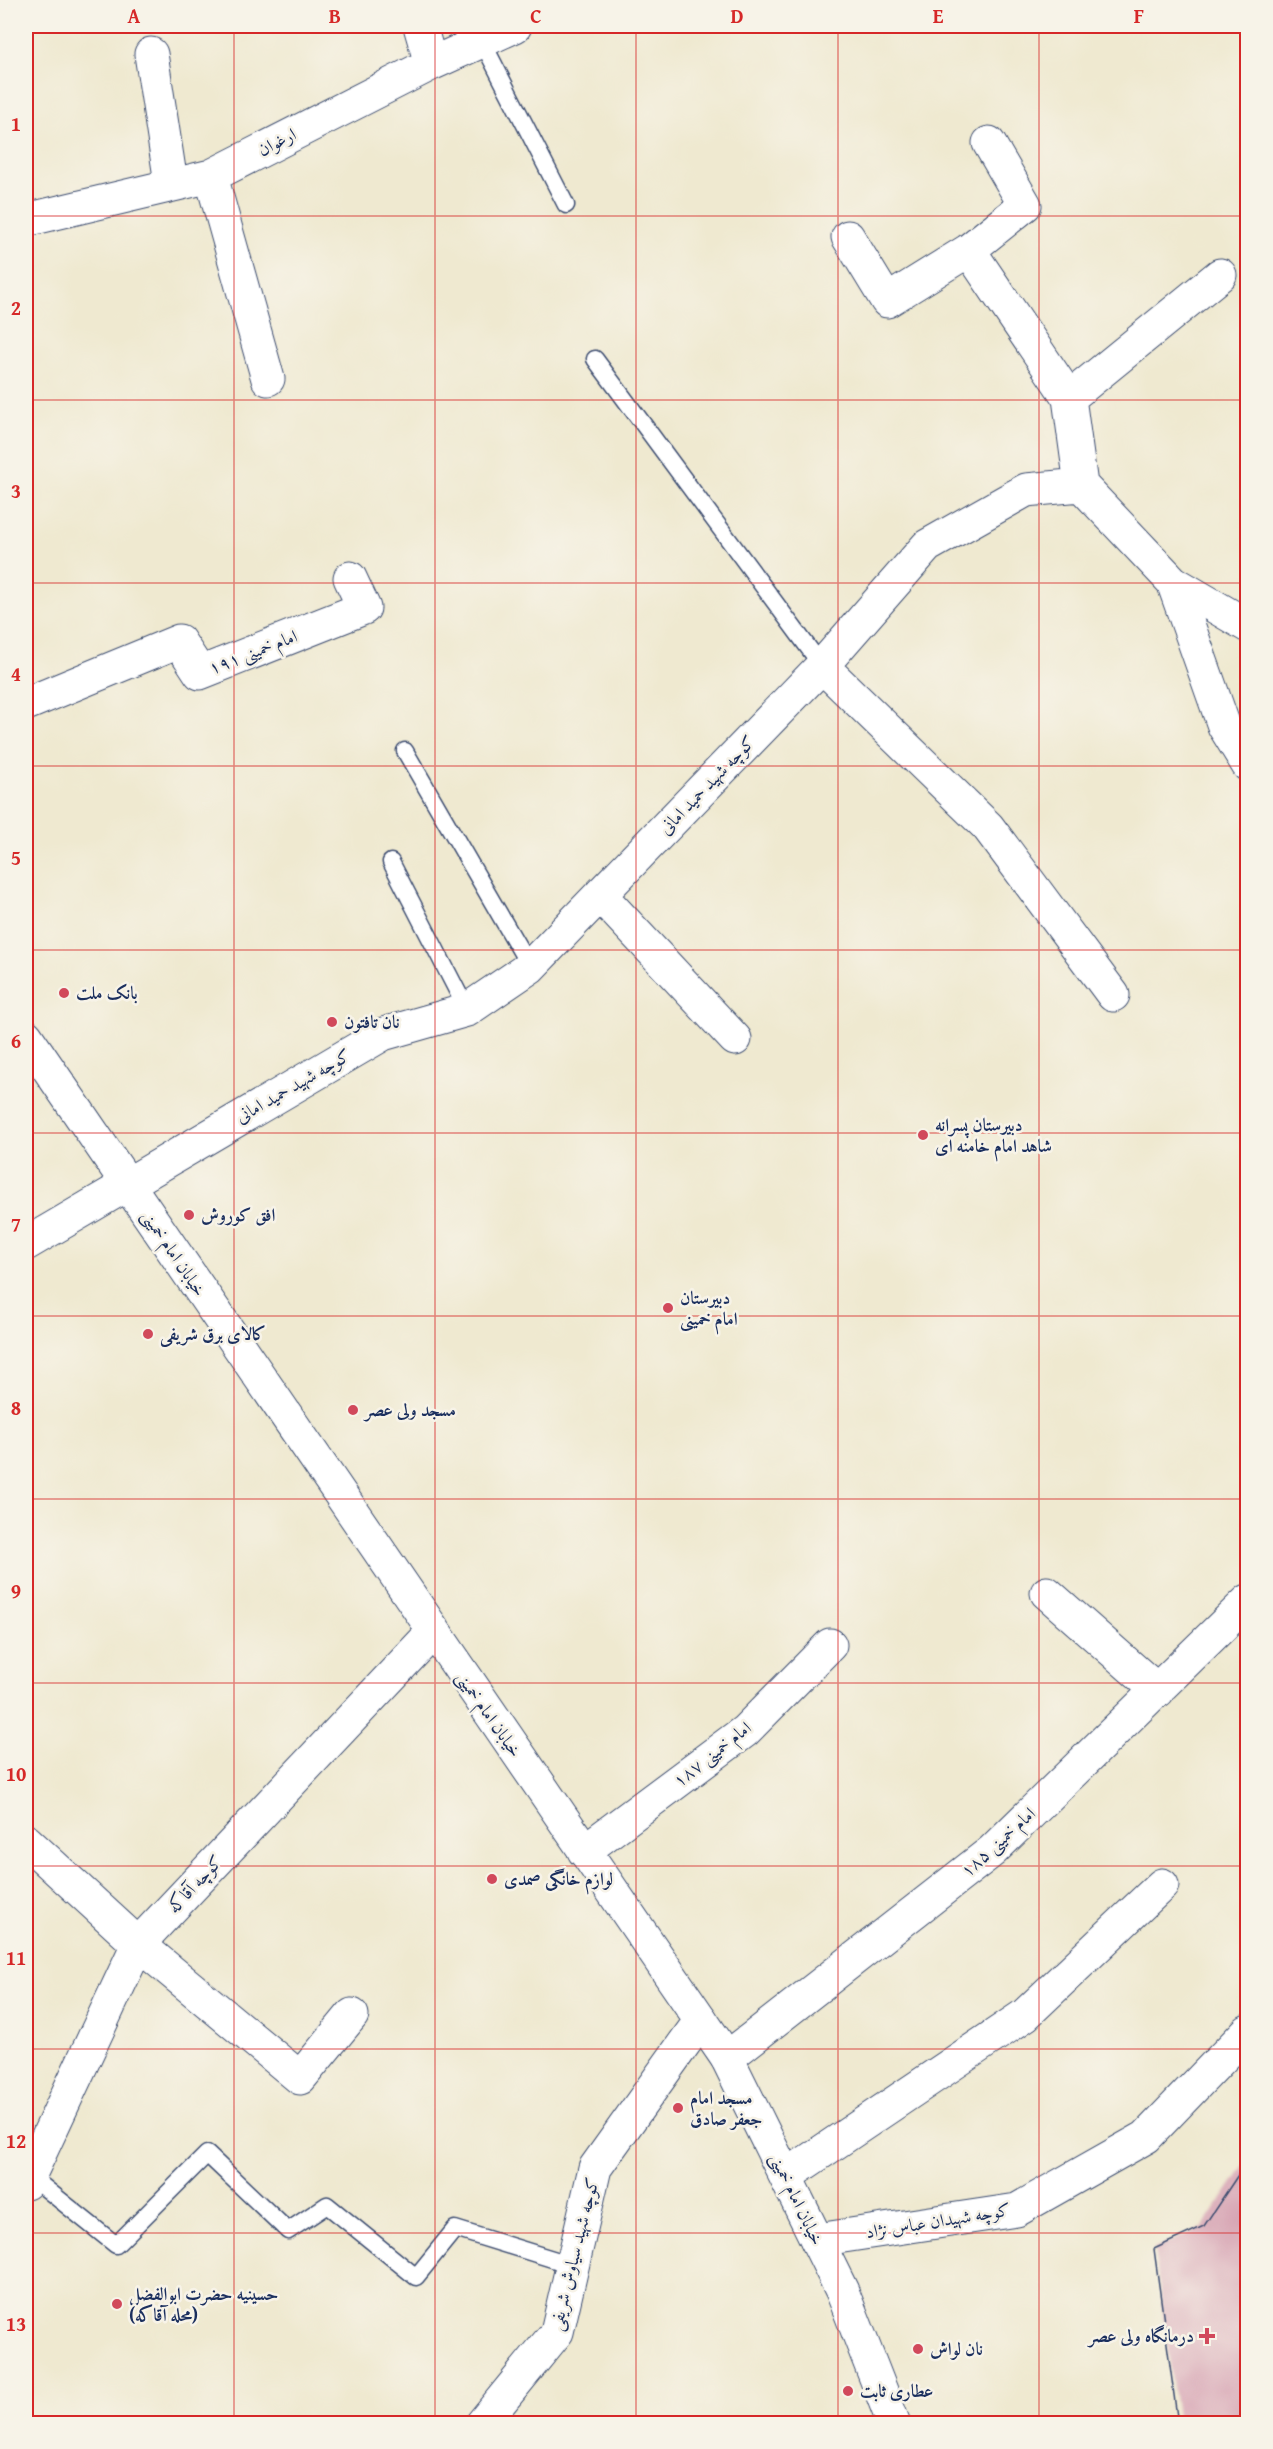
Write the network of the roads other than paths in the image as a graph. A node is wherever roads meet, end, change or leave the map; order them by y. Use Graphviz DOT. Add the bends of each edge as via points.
graph roads {
  1 [pos="420,26"];
  2 [pos="515,26"];
  3 [pos="482,41"];
  4 [pos="151,54"];
  5 [pos="431,64"];
  6 [pos="989,143"];
  7 [pos="211,176"];
  8 [pos="171,183"];
  9 [pos="566,205"];
  10 [pos="26,220"];
  11 [pos="848,237"];
  12 [pos="969,250"];
  13 [pos="1220,275"];
  14 [pos="595,359"];
  15 [pos="268,379"];
  16 [pos="1068,398"];
  17 [pos="1081,485"];
  18 [pos="350,578"];
  19 [pos="1173,582"];
  20 [pos="1248,627"];
  21 [pos="822,666"];
  22 [pos="26,704"];
  23 [pos="405,751"];
  24 [pos="1248,765"];
  25 [pos="391,862"];
  26 [pos="601,896"];
  27 [pos="530,967"];
  28 [pos="1113,995"];
  29 [pos="467,1010"];
  30 [pos="26,1036"];
  31 [pos="735,1039"];
  32 [pos="126,1183"];
  33 [pos="26,1244"];
  34 [pos="1047,1593"];
  35 [pos="1248,1601"];
  36 [pos="433,1632"];
  37 [pos="830,1645"];
  38 [pos="1158,1690"];
  39 [pos="26,1841"];
  40 [pos="584,1851"];
  41 [pos="1162,1885"];
  42 [pos="138,1944"];
  43 [pos="352,2015"];
  44 [pos="701,2020"];
  45 [pos="1248,2031"];
  46 [pos="727,2058"];
  47 [pos="786,2176"];
  48 [pos="28,2180"];
  49 [pos="817,2240"];
  50 [pos="573,2265"];
  51 [pos="482,2424"];
  52 [pos="894,2424"];
  1 -- 5 [label="street"];
  2 -- 3 [label="street, ارغوان"];
  3 -- 5 [label="street, ارغوان"];
  3 -- 9 [label="lane"];
  4 -- 8 [label="street"];
  5 -- 7 [label="street, ارغوان"];
  6 -- 12 [label="street" via="1025,205"];
  7 -- 8 [label="street, ارغوان"];
  7 -- 15 [label="street"];
  8 -- 10 [label="street, ارغوان"];
  11 -- 12 [label="street" via="887,301"];
  12 -- 16 [label="street"];
  13 -- 16 [label="street"];
  14 -- 21 [label="lane"];
  16 -- 17 [label="street"];
  17 -- 19 [label="street"];
  17 -- 21 [label="street, کوچه شهید حمید امانی" via="1026,490 927,546"];
  18 -- 22 [label="street, امام خمینی ۱۹۱" via="364,608 211,669 200,673 179,641"];
  19 -- 20 [label="street"];
  19 -- 24 [label="street" via="1224,726"];
  21 -- 26 [label="street, کوچه شهید حمید امانی"];
  21 -- 28 [label="street" via="988,827"];
  23 -- 27 [label="lane"];
  25 -- 29 [label="lane"];
  26 -- 27 [label="street, کوچه شهید حمید امانی"];
  26 -- 31 [label="street"];
  27 -- 29 [label="street, کوچه شهید حمید امانی"];
  29 -- 32 [label="street, کوچه شهید حمید امانی" via="383,1034"];
  30 -- 32 [label="street, خیابان امام خمینی"];
  32 -- 33 [label="street, کوچه شهید حمید امانی"];
  32 -- 36 [label="street, خیابان امام خمینی"];
  34 -- 38 [label="street"];
  35 -- 38 [label="street, امام خمینی ۱۸۵"];
  36 -- 40 [label="street, خیابان امام خمینی"];
  36 -- 42 [label="street, کوچه آقاکه"];
  37 -- 40 [label="street, امام خمینی ۱۸۷" via="745,1731"];
  38 -- 46 [label="street, امام خمینی ۱۸۵" via="992,1851"];
  39 -- 42 [label="street"];
  40 -- 44 [label="street, خیابان امام خمینی"];
  41 -- 47 [label="street" via="1025,2015"];
  42 -- 43 [label="street" via="300,2078"];
  42 -- 48 [label="street, کوچه آقاکه"];
  44 -- 46 [label="street, خیابان امام خمینی"];
  44 -- 50 [label="street, کوچه شهید سیاوش شریفی" via="595,2168"];
  45 -- 49 [label="street, کوچه شهیدان عباس نژاد" via="1146,2137 1017,2210"];
  46 -- 47 [label="street, خیابان امام خمینی"];
  47 -- 49 [label="street, خیابان امام خمینی"];
  48 -- 50 [label="lane" via="116,2245 207,2154 288,2231 327,2205 416,2277 455,2229"];
  49 -- 52 [label="street, خیابان امام خمینی" via="842,2291"];
  50 -- 51 [label="street, کوچه شهید سیاوش شریفی" via="557,2332"];
}
